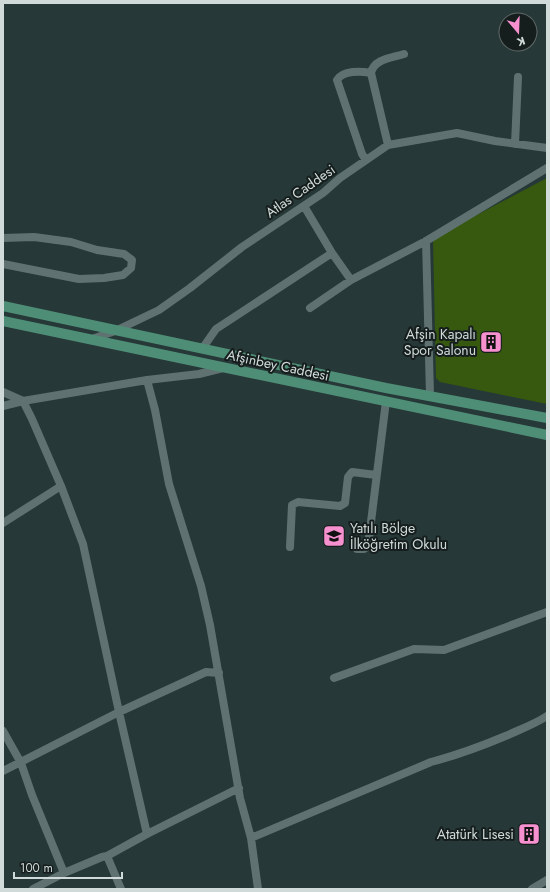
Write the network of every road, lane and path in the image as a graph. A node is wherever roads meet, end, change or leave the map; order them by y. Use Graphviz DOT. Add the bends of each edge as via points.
graph roads {
  1 [pos="404,54"];
  2 [pos="371,73"];
  3 [pos="518,77"];
  4 [pos="515,144"];
  5 [pos="388,145"];
  6 [pos="547,148"];
  7 [pos="366,160"];
  8 [pos="547,168"];
  9 [pos="304,206"];
  10 [pos="3,238"];
  11 [pos="426,241"];
  12 [pos="332,253"];
  13 [pos="3,264"];
  14 [pos="351,280"];
  15 [pos="3,306"];
  16 [pos="310,308"];
  17 [pos="3,321"];
  18 [pos="115,331"];
  19 [pos="91,340"];
  20 [pos="202,349"];
  21 [pos="223,368"];
  22 [pos="147,380"];
  23 [pos="3,392"];
  24 [pos="430,395"];
  25 [pos="23,401"];
  26 [pos="386,401"];
  27 [pos="3,406"];
  28 [pos="547,418"];
  29 [pos="546,437"];
  30 [pos="376,475"];
  31 [pos="61,486"];
  32 [pos="3,524"];
  33 [pos="290,546"];
  34 [pos="357,549"];
  35 [pos="547,612"];
  36 [pos="219,673"];
  37 [pos="334,678"];
  38 [pos="119,712"];
  39 [pos="547,716"];
  40 [pos="4,734"];
  41 [pos="21,763"];
  42 [pos="3,771"];
  43 [pos="239,788"];
  44 [pos="147,834"];
  45 [pos="251,838"];
  46 [pos="107,856"];
  47 [pos="64,874"];
  48 [pos="547,880"];
  49 [pos="33,889"];
  50 [pos="122,889"];
  51 [pos="258,889"];
  52 [pos="532,889"];
  1 -- 2 [label="street" via="377,62"];
  2 -- 5 [label="street"];
  2 -- 7 [label="street" via="351,72 337,80"];
  3 -- 4 [label="street"];
  4 -- 5 [label="street, Atlas Caddesi" via="457,133"];
  4 -- 6 [label="street, Atlas Caddesi"];
  5 -- 7 [label="street, Atlas Caddesi"];
  7 -- 9 [label="street, Atlas Caddesi"];
  8 -- 11 [label="street"];
  9 -- 12 [label="street"];
  9 -- 18 [label="street, Atlas Caddesi" via="242,247 159,310"];
  10 -- 13 [label="street" via="34,237 71,242 97,250 124,254 132,260 131,268 123,275 79,279"];
  11 -- 14 [label="street"];
  11 -- 24 [label="street"];
  12 -- 14 [label="street"];
  12 -- 20 [label="street" via="216,329"];
  14 -- 16 [label="street"];
  15 -- 18 [label="main road, Afşinbey Caddesi"];
  17 -- 19 [label="main road, Afşinbey Caddesi"];
  18 -- 19 [label="street, Atlas Caddesi"];
  18 -- 20 [label="main road, Afşinbey Caddesi"];
  19 -- 21 [label="main road, Afşinbey Caddesi"];
  20 -- 24 [label="main road, Afşinbey Caddesi"];
  21 -- 22 [label="street" via="199,374"];
  21 -- 26 [label="main road, Afşinbey Caddesi"];
  22 -- 25 [label="street"];
  22 -- 36 [label="street" via="170,484 201,586"];
  23 -- 25 [label="street"];
  24 -- 28 [label="main road, Afşinbey Caddesi"];
  25 -- 27 [label="street"];
  25 -- 31 [label="street"];
  26 -- 29 [label="main road, Afşinbey Caddesi"];
  26 -- 30 [label="street"];
  30 -- 33 [label="street" via="352,472 348,477 345,503 340,506 298,502 292,505"];
  30 -- 34 [label="street" via="368,546"];
  31 -- 32 [label="street"];
  31 -- 38 [label="street" via="83,544"];
  35 -- 37 [label="street" via="444,650 414,649"];
  36 -- 38 [label="street" via="206,672"];
  36 -- 43 [label="street"];
  38 -- 41 [label="street"];
  38 -- 44 [label="street"];
  39 -- 45 [label="street" via="487,744 431,762"];
  40 -- 41 [label="street"];
  41 -- 42 [label="street"];
  41 -- 47 [label="street"];
  43 -- 44 [label="street"];
  43 -- 45 [label="street"];
  44 -- 46 [label="street"];
  45 -- 51 [label="street"];
  46 -- 47 [label="street"];
  46 -- 50 [label="street"];
  47 -- 49 [label="street"];
  48 -- 52 [label="street"];
}
